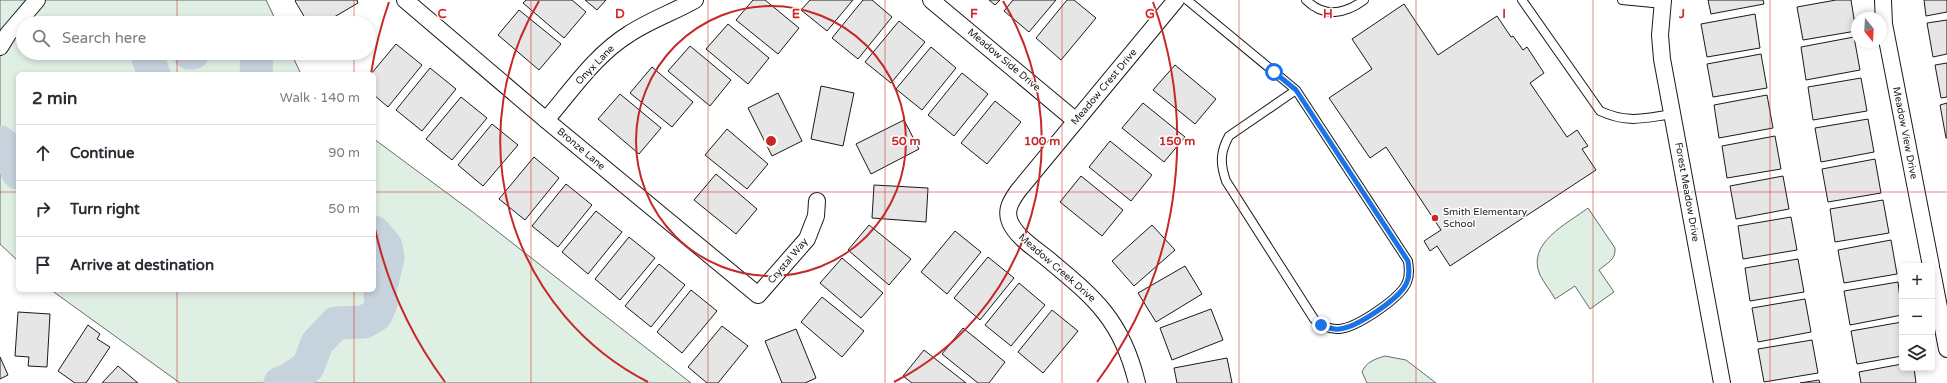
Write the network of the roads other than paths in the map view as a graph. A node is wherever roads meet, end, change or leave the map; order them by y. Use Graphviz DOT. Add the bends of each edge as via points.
graph roads {
  1 [pos="37,0"];
  2 [pos="405,0"];
  3 [pos="695,0"];
  4 [pos="931,0"];
  5 [pos="1176,0"];
  6 [pos="1187,0"];
  7 [pos="1306,0"];
  8 [pos="1364,0"];
  9 [pos="1522,0"];
  10 [pos="1622,0"];
  11 [pos="1883,0"];
  12 [pos="1663,2"];
  13 [pos="23,16"];
  14 [pos="16,25"];
  15 [pos="0,47"];
  16 [pos="1296,90"];
  17 [pos="1673,114"];
  18 [pos="546,120"];
  19 [pos="1076,121"];
  20 [pos="817,201"];
  21 [pos="1008,216"];
  22 [pos="1930,263"];
  23 [pos="1935,287"];
  24 [pos="758,296"];
  25 [pos="1947,349"];
  26 [pos="1137,383"];
  27 [pos="1722,383"];
  1 -- 13 [label="street"];
  2 -- 18 [label="street, Bronze Lane"];
  3 -- 18 [label="street, Onyx Lane" via="644,25 615,44 590,68"];
  4 -- 19 [label="street, Meadow Side Drive"];
  5 -- 19 [label="street, Meadow Crest Drive"];
  6 -- 16 [label="lane"];
  7 -- 8 [label="lane" via="1326,13 1338,13 1349,10"];
  9 -- 17 [label="lane" via="1600,111 1629,120"];
  10 -- 12 [label="lane"];
  11 -- 22 [label="street, Meadow View Drive" via="1884,24"];
  12 -- 17 [label="street, Forest Meadow Drive" via="1660,35 1662,59"];
  14 -- 15 [label="street"];
  16 -- 16 [label="lane" via="1408,261 1407,282 1401,292 1358,323 1340,329 1321,325 1314,319 1226,181 1222,170 1221,158 1230,136"];
  17 -- 27 [label="street, Forest Meadow Drive"];
  18 -- 24 [label="street, Bronze Lane"];
  19 -- 21 [label="street, Meadow Crest Drive" via="1018,191 1009,205"];
  20 -- 24 [label="street, Crystal Way" via="816,216 807,239"];
  21 -- 26 [label="street, Meadow Creek Drive" via="1018,234 1074,281 1108,315 1124,341"];
  23 -- 25 [label="street"];
}
